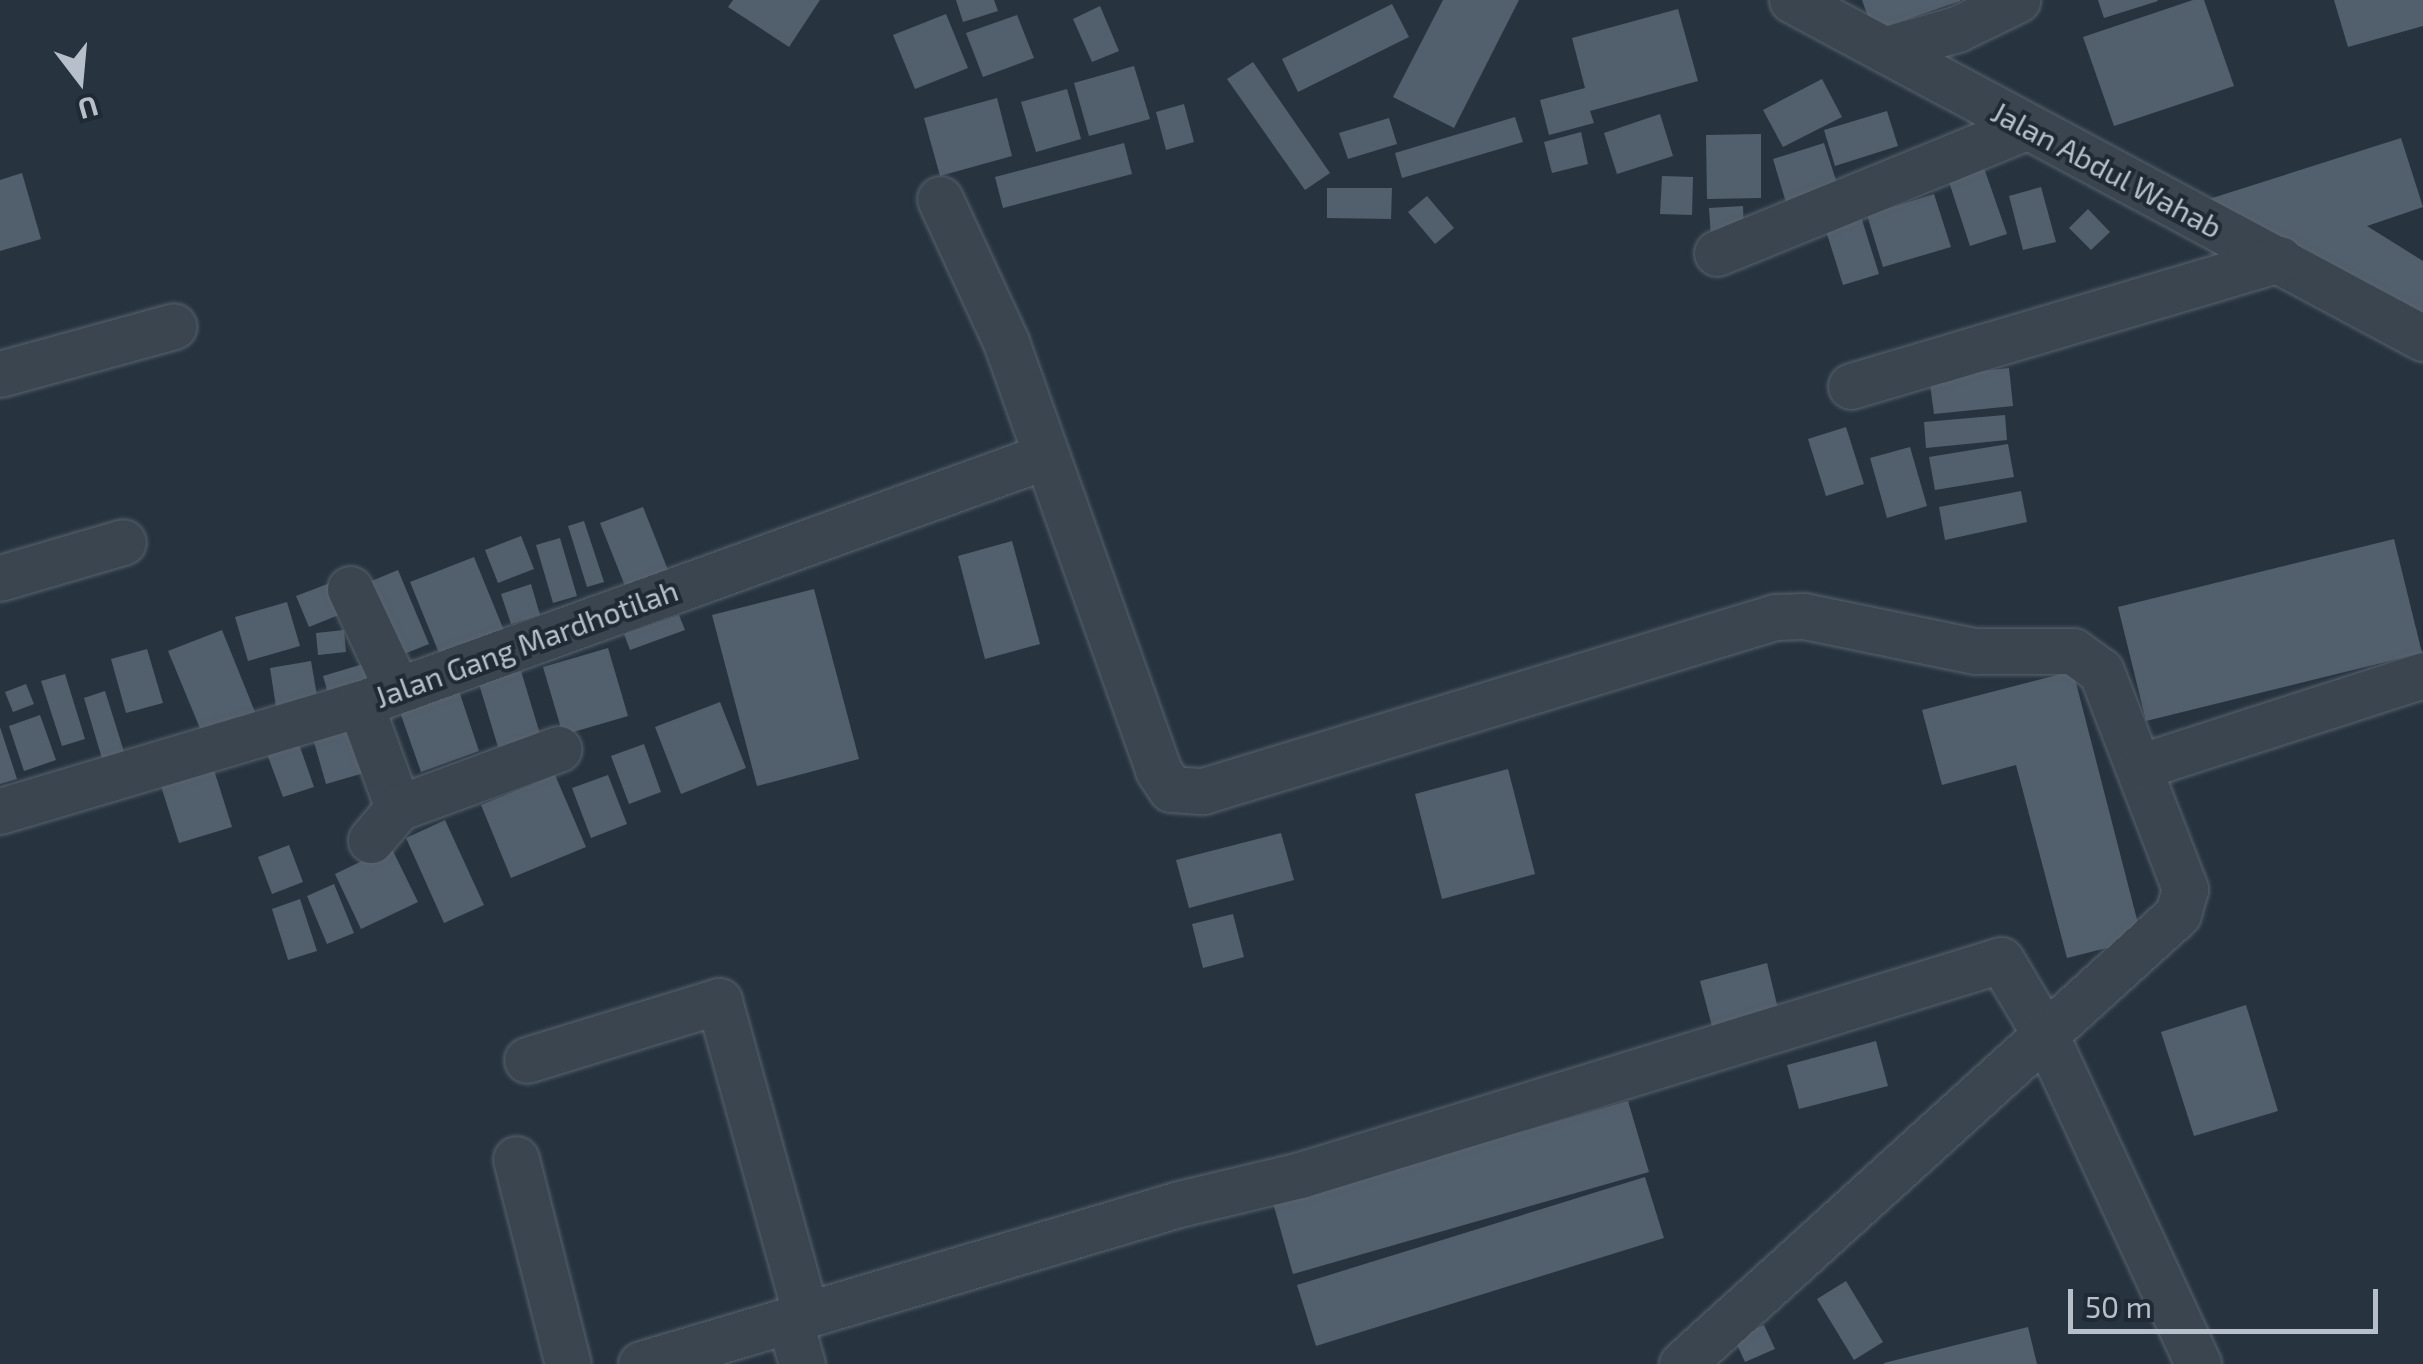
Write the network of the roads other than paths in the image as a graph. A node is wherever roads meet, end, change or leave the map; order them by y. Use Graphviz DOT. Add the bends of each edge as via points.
graph roads {
  1 [pos="2018,0"];
  2 [pos="1809,3"];
  3 [pos="1887,49"];
  4 [pos="2026,127"];
  5 [pos="940,199"];
  6 [pos="1717,253"];
  7 [pos="2280,259"];
  8 [pos="174,326"];
  9 [pos="2423,338"];
  10 [pos="0,374"];
  11 [pos="1850,386"];
  12 [pos="1046,456"];
  13 [pos="123,542"];
  14 [pos="0,578"];
  15 [pos="350,589"];
  16 [pos="2423,674"];
  17 [pos="379,696"];
  18 [pos="558,749"];
  19 [pos="2142,766"];
  20 [pos="0,812"];
  21 [pos="2045,1034"];
  22 [pos="527,1060"];
  23 [pos="516,1159"];
  24 [pos="797,1318"];
  25 [pos="568,1364"];
  26 [pos="642,1364"];
  27 [pos="802,1364"];
  28 [pos="1682,1364"];
  29 [pos="2198,1364"];
  1 -- 3 [label="street" via="1957,29"];
  2 -- 3 [label="street, Jalan Abdul Wahab"];
  3 -- 4 [label="street, Jalan Abdul Wahab"];
  4 -- 6 [label="street"];
  4 -- 7 [label="street, Jalan Abdul Wahab"];
  5 -- 12 [label="street" via="1006,342"];
  7 -- 9 [label="street, Jalan Abdul Wahab"];
  7 -- 11 [label="street"];
  8 -- 10 [label="street"];
  12 -- 17 [label="street, Jalan Gang Mardhotilah"];
  12 -- 19 [label="street" via="1158,770 1171,789 1203,791 1736,624 1804,616 1975,651 2073,652 2101,671"];
  13 -- 14 [label="street"];
  15 -- 17 [label="street"];
  16 -- 19 [label="street"];
  17 -- 18 [label="street" via="384,824"];
  17 -- 20 [label="street, Jalan Gang Mardhotilah"];
  19 -- 21 [label="street" via="2185,889 2183,903"];
  21 -- 24 [label="street" via="2002,960 1300,1175 1179,1204"];
  21 -- 28 [label="street"];
  21 -- 29 [label="street"];
  22 -- 24 [label="street" via="719,1001"];
  23 -- 25 [label="street"];
  24 -- 26 [label="street"];
  24 -- 27 [label="street"];
}
